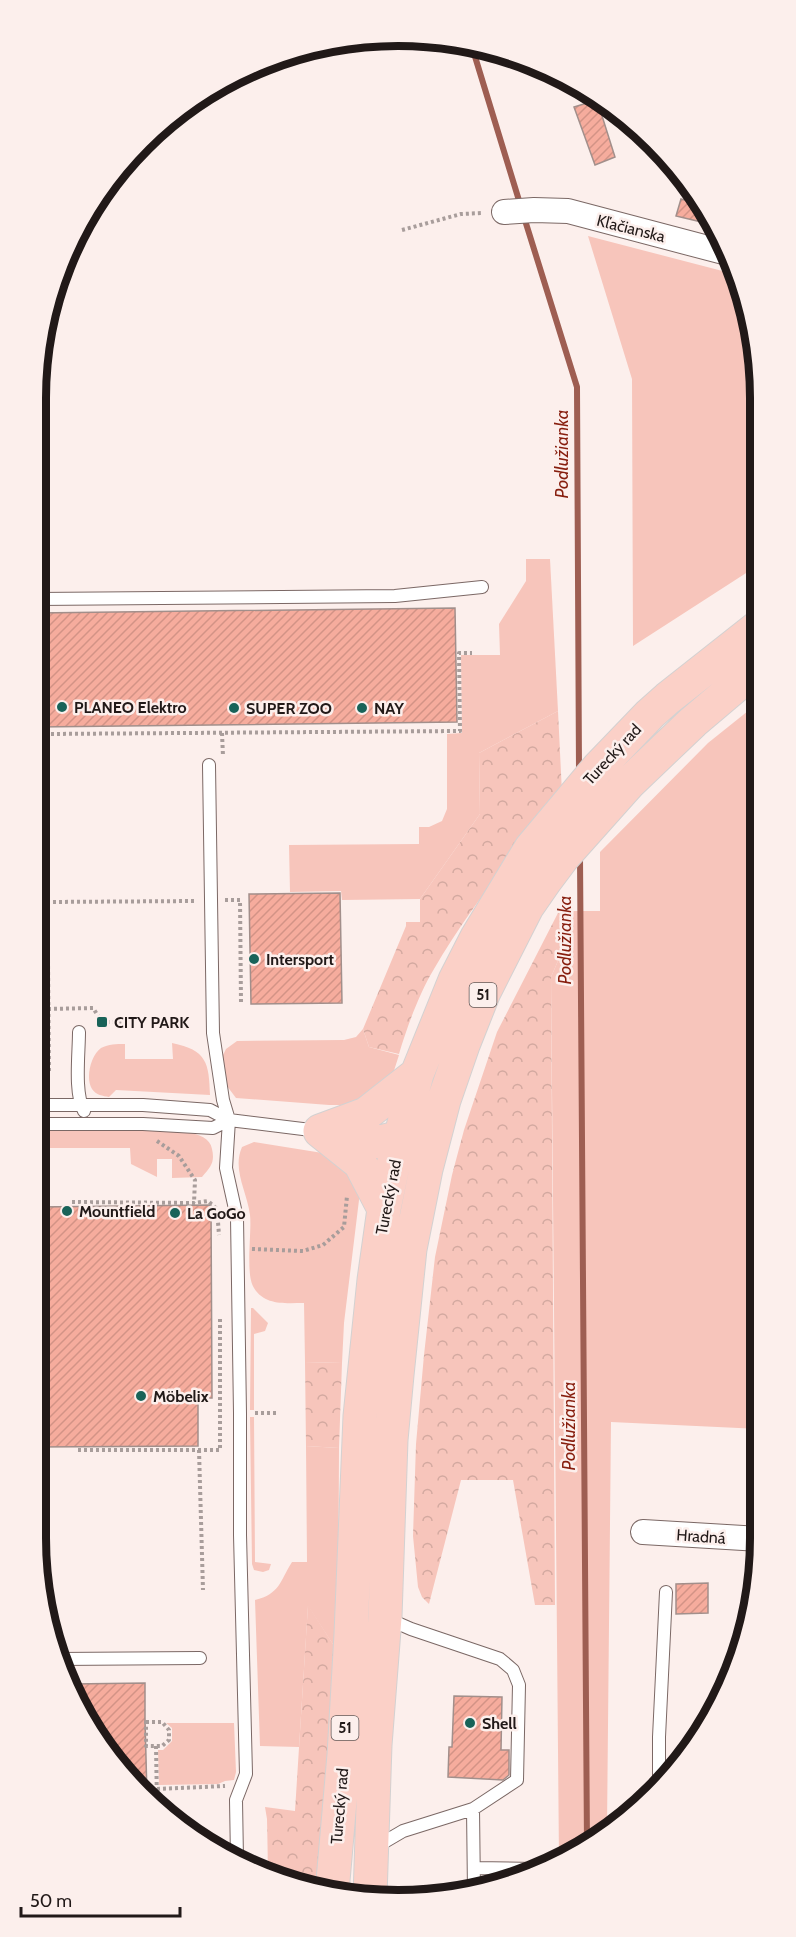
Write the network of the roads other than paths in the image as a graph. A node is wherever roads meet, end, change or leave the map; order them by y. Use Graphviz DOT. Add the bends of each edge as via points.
graph roads {
  1 [pos="504,212"];
  2 [pos="717,250"];
  3 [pos="482,587"];
  4 [pos="46,599"];
  5 [pos="750,633"];
  6 [pos="750,673"];
  7 [pos="209,765"];
  8 [pos="79,1032"];
  9 [pos="417,1074"];
  10 [pos="46,1105"];
  11 [pos="81,1105"];
  12 [pos="366,1114"];
  13 [pos="229,1120"];
  14 [pos="90,1123"];
  15 [pos="46,1124"];
  16 [pos="320,1131"];
  17 [pos="400,1137"];
  18 [pos="432,1146"];
  19 [pos="384,1209"];
  20 [pos="643,1532"];
  21 [pos="750,1538"];
  22 [pos="666,1592"];
  23 [pos="385,1617"];
  24 [pos="200,1658"];
  25 [pos="68,1659"];
  26 [pos="658,1775"];
  27 [pos="473,1809"];
  28 [pos="237,1851"];
  29 [pos="371,1851"];
  30 [pos="474,1868"];
  31 [pos="520,1869"];
  32 [pos="474,1882"];
  33 [pos="333,1884"];
  34 [pos="370,1889"];
  1 -- 2 [label="street, Kľačianska" via="568,212"];
  3 -- 4 [label="lane" via="395,596"];
  5 -- 9 [label="main road, Turecký rad / 51" via="668,698 598,768 531,849 455,980"];
  6 -- 18 [label="main road, Turecký rad / 51" via="657,754 563,857 527,907 484,992 459,1056"];
  7 -- 13 [label="lane" via="213,1033"];
  8 -- 11 [label="lane"];
  9 -- 12 [label="main road"];
  9 -- 17 [label="main road, Turecký rad / 51"];
  10 -- 11 [label="lane"];
  11 -- 13 [label="lane" via="210,1110"];
  11 -- 14 [label="lane"];
  12 -- 16 [label="main road"];
  12 -- 17 [label="main road"];
  13 -- 14 [label="lane" via="213,1128"];
  13 -- 16 [label="lane"];
  13 -- 28 [label="lane" via="226,1168 237,1218 238,1249 246,1774 236,1800"];
  14 -- 15 [label="lane"];
  16 -- 17 [label="main road" via="381,1142"];
  16 -- 19 [label="main road" via="360,1164"];
  17 -- 18 [label="main road"];
  17 -- 19 [label="main road, Turecký rad / 51"];
  18 -- 23 [label="main road, Turecký rad / 51" via="410,1249 402,1318 391,1440"];
  19 -- 33 [label="main road, Turecký rad / 51" via="360,1416 350,1645"];
  20 -- 21 [label="street, Hradná"];
  22 -- 26 [label="lane"];
  23 -- 27 [label="lane" via="500,1659 513,1670 519,1685 517,1780"];
  23 -- 29 [label="main road, Turecký rad / 51"];
  24 -- 25 [label="lane"];
  27 -- 29 [label="lane" via="403,1831"];
  27 -- 30 [label="lane"];
  29 -- 34 [label="main road, Turecký rad / 51"];
  30 -- 31 [label="lane"];
  30 -- 32 [label="lane"];
}
